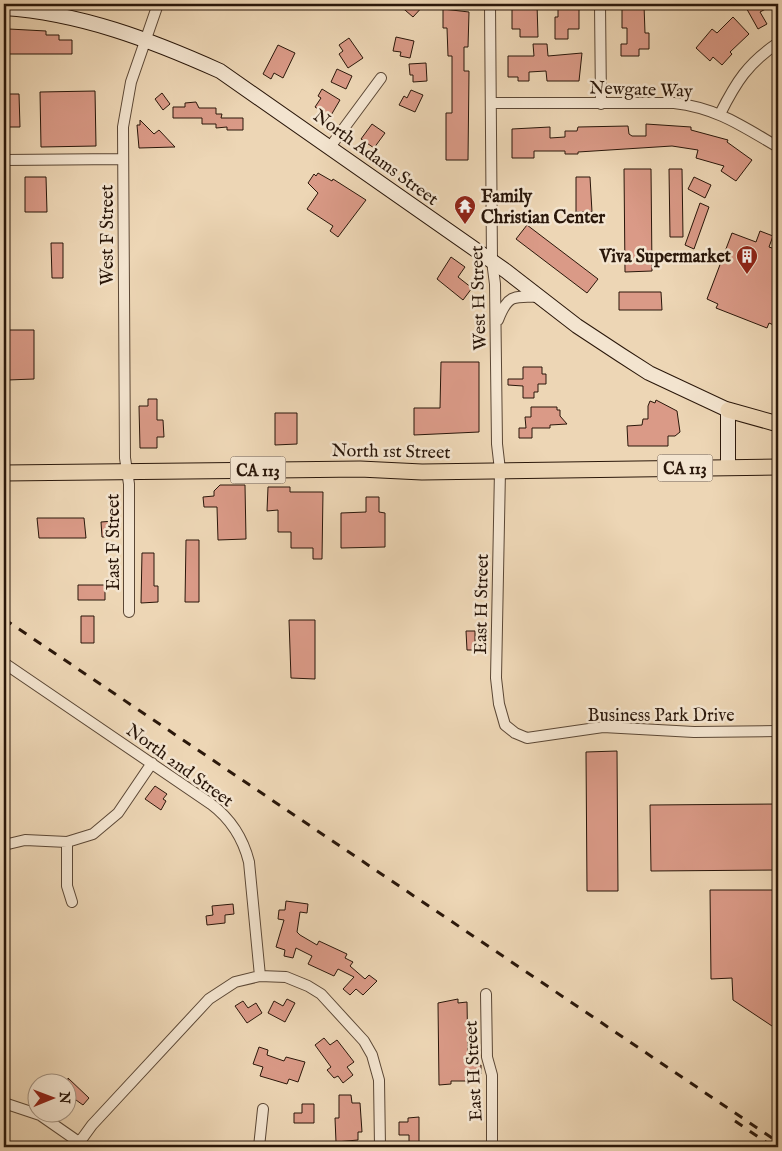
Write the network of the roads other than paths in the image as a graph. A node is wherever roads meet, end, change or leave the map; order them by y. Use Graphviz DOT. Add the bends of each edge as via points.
graph roads {
  1 [pos="158,4"];
  2 [pos="490,4"];
  3 [pos="600,4"];
  4 [pos="4,8"];
  5 [pos="146,40"];
  6 [pos="778,43"];
  7 [pos="381,78"];
  8 [pos="492,104"];
  9 [pos="602,104"];
  10 [pos="720,114"];
  11 [pos="330,147"];
  12 [pos="778,147"];
  13 [pos="123,159"];
  14 [pos="4,160"];
  15 [pos="492,261"];
  16 [pos="541,297"];
  17 [pos="496,326"];
  18 [pos="728,410"];
  19 [pos="778,424"];
  20 [pos="778,467"];
  21 [pos="728,468"];
  22 [pos="500,470"];
  23 [pos="4,472"];
  24 [pos="126,472"];
  25 [pos="129,612"];
  26 [pos="4,663"];
  27 [pos="778,731"];
  28 [pos="515,733"];
  29 [pos="152,763"];
  30 [pos="66,842"];
  31 [pos="4,845"];
  32 [pos="72,902"];
  33 [pos="260,976"];
  34 [pos="486,994"];
  35 [pos="4,1103"];
  36 [pos="263,1109"];
  37 [pos="80,1146"];
  38 [pos="259,1147"];
  39 [pos="380,1147"];
  40 [pos="492,1147"];
  1 -- 5 [label="street, West F Street"];
  2 -- 8 [label="street, West H Street"];
  3 -- 9 [label="street"];
  4 -- 5 [label="street, North Adams Street" via="71,19"];
  5 -- 11 [label="street, North Adams Street" via="220,71"];
  5 -- 13 [label="street, West F Street" via="126,102"];
  6 -- 10 [label="street" via="738,79"];
  7 -- 11 [label="street"];
  8 -- 9 [label="street, Newgate Way"];
  8 -- 15 [label="street, West H Street"];
  9 -- 10 [label="street, Newgate Way" via="674,103 698,106"];
  10 -- 12 [label="street, Newgate Way"];
  11 -- 15 [label="street, North Adams Street"];
  13 -- 14 [label="street"];
  13 -- 24 [label="street, West F Street"];
  15 -- 16 [label="street, North Adams Street"];
  15 -- 17 [label="street, West H Street"];
  16 -- 17 [label="street" via="512,298 505,303"];
  16 -- 18 [label="street, North Adams Street" via="577,326 648,373"];
  17 -- 22 [label="street, West H Street"];
  18 -- 19 [label="main road"];
  18 -- 21 [label="street"];
  20 -- 21 [label="main road, North 1st Street / CA 113"];
  21 -- 22 [label="main road, North 1st Street / CA 113"];
  22 -- 24 [label="main road, North 1st Street / CA 113"];
  22 -- 28 [label="street, East H Street" via="496,678 505,725"];
  23 -- 24 [label="main road, North 1st Street / CA 113"];
  24 -- 25 [label="street, East F Street" via="129,484"];
  26 -- 29 [label="street, North 2nd Street"];
  27 -- 28 [label="street, Business Park Drive" via="694,732 603,727 535,738"];
  29 -- 30 [label="street" via="118,813 93,834"];
  29 -- 33 [label="street, North 2nd Street" via="217,809 235,828 244,844"];
  30 -- 31 [label="street" via="25,840"];
  30 -- 32 [label="street" via="67,886"];
  33 -- 37 [label="street" via="235,982 209,999"];
  33 -- 39 [label="street" via="286,978 322,994 364,1040 379,1080"];
  34 -- 40 [label="street, East H Street" via="487,1057 492,1075"];
  35 -- 37 [label="street" via="40,1115"];
  36 -- 38 [label="street"];
}
